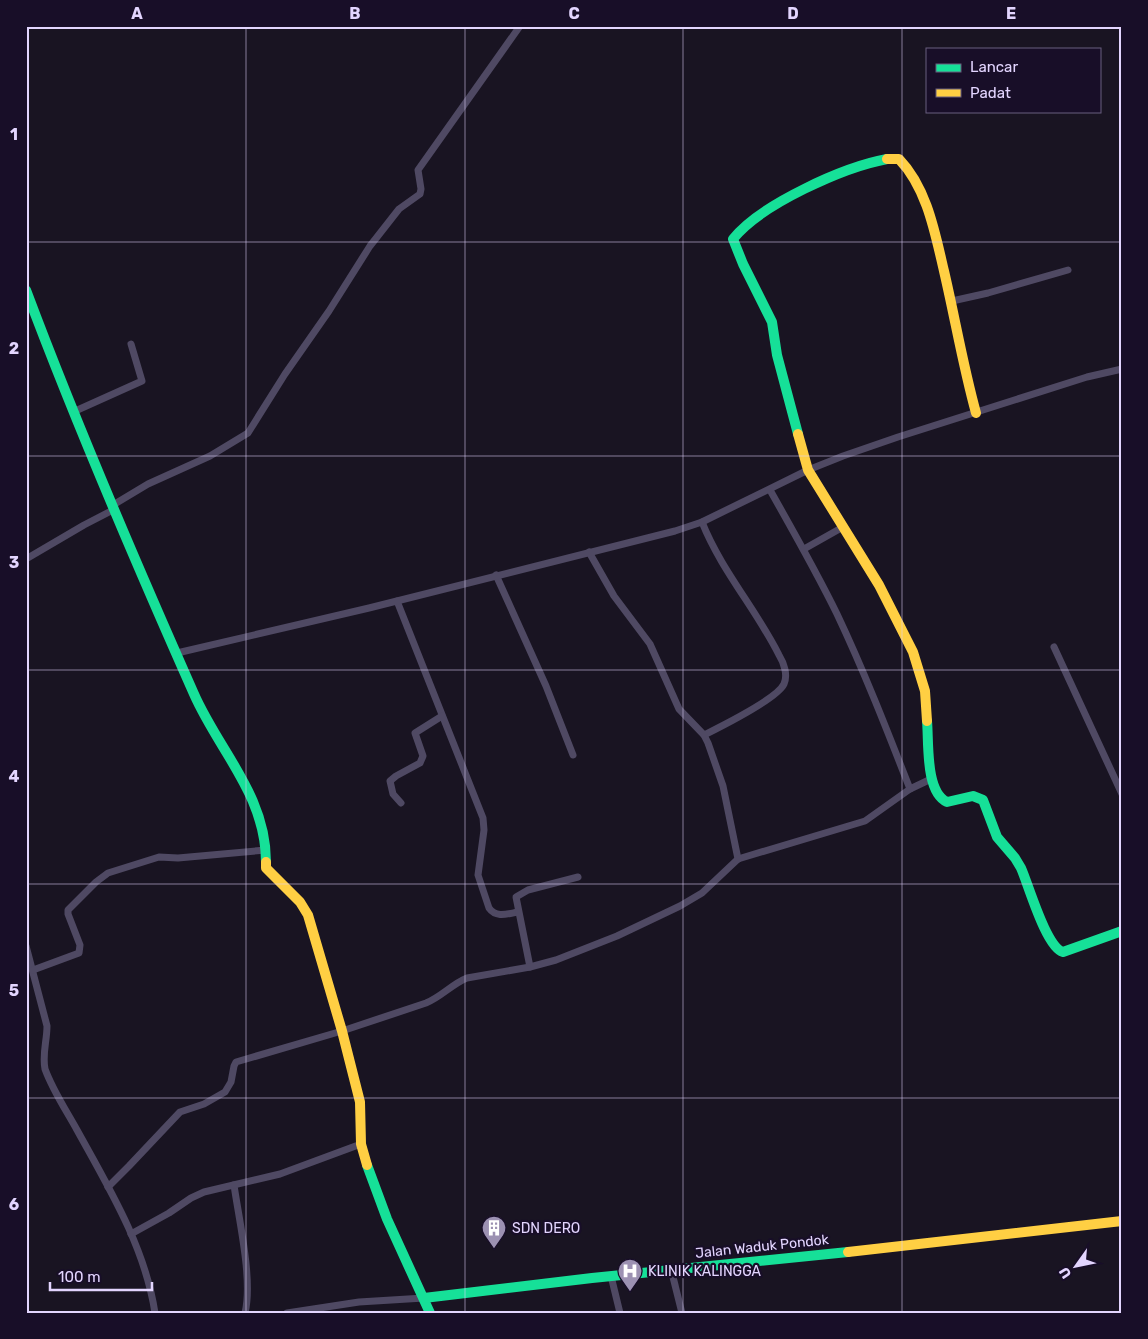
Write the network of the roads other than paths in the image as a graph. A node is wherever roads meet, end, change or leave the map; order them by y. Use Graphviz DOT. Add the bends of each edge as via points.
graph roads {
  1 [pos="520,26"];
  2 [pos="1068,270"];
  3 [pos="26,290"];
  4 [pos="952,301"];
  5 [pos="30,311"];
  6 [pos="131,344"];
  7 [pos="1122,369"];
  8 [pos="74,412"];
  9 [pos="976,413"];
  10 [pos="808,470"];
  11 [pos="770,490"];
  12 [pos="114,507"];
  13 [pos="702,522"];
  14 [pos="843,527"];
  15 [pos="804,549"];
  16 [pos="589,552"];
  17 [pos="26,559"];
  18 [pos="496,575"];
  19 [pos="397,601"];
  20 [pos="1054,647"];
  21 [pos="177,653"];
  22 [pos="442,716"];
  23 [pos="704,735"];
  24 [pos="573,755"];
  25 [pos="931,779"];
  26 [pos="910,790"];
  27 [pos="1122,794"];
  28 [pos="401,803"];
  29 [pos="266,850"];
  30 [pos="738,859"];
  31 [pos="578,877"];
  32 [pos="518,912"];
  33 [pos="1122,931"];
  34 [pos="26,946"];
  35 [pos="530,967"];
  36 [pos="33,970"];
  37 [pos="342,1030"];
  38 [pos="361,1144"];
  39 [pos="234,1185"];
  40 [pos="108,1187"];
  41 [pos="1122,1221"];
  42 [pos="131,1234"];
  43 [pos="671,1269"];
  44 [pos="611,1276"];
  45 [pos="424,1298"];
  46 [pos="155,1313"];
  47 [pos="245,1313"];
  48 [pos="287,1313"];
  49 [pos="430,1313"];
  50 [pos="620,1313"];
  51 [pos="682,1313"];
  1 -- 12 [label="street" via="418,170 420,194 399,208 370,246 251,430 210,456 148,484"];
  2 -- 4 [label="street"];
  3 -- 5 [label="street"];
  4 -- 9 [label="street"];
  4 -- 10 [label="street" via="917,180 905,163 897,158 868,164 823,180 772,206 735,236 734,244 772,322 777,355"];
  5 -- 8 [label="street"];
  6 -- 8 [label="street" via="142,382"];
  7 -- 9 [label="street"];
  8 -- 12 [label="street"];
  9 -- 10 [label="street"];
  10 -- 11 [label="street"];
  10 -- 14 [label="street"];
  11 -- 13 [label="street"];
  11 -- 15 [label="street"];
  12 -- 17 [label="street"];
  12 -- 21 [label="street"];
  13 -- 16 [label="street"];
  13 -- 23 [label="street" via="714,550 779,655 786,675 781,689 740,718"];
  14 -- 15 [label="street"];
  14 -- 25 [label="street" via="879,585 920,671 925,691"];
  15 -- 26 [label="street" via="841,624"];
  16 -- 18 [label="street"];
  16 -- 23 [label="street" via="614,596 650,644 679,709"];
  18 -- 19 [label="street"];
  18 -- 24 [label="street"];
  19 -- 21 [label="street"];
  19 -- 22 [label="street"];
  20 -- 27 [label="street"];
  21 -- 29 [label="street" via="195,697 252,798 260,817"];
  22 -- 28 [label="street" via="415,734 423,756 420,763 390,781"];
  22 -- 32 [label="street" via="483,818 478,875 489,908 498,915"];
  23 -- 30 [label="street" via="723,786"];
  25 -- 26 [label="street"];
  25 -- 33 [label="street" via="935,792 943,801 974,796 984,801 998,838 1020,867 1055,949 1063,952"];
  26 -- 30 [label="street" via="853,826"];
  29 -- 36 [label="street" via="159,857 108,874 68,910 80,945 79,953"];
  29 -- 37 [label="street" via="266,868 300,902 308,915"];
  30 -- 35 [label="street" via="710,887 680,906 617,936"];
  31 -- 32 [label="street" via="518,895 515,900"];
  32 -- 35 [label="street"];
  34 -- 36 [label="street"];
  35 -- 37 [label="street" via="468,978 435,999"];
  36 -- 40 [label="street" via="47,1026 42,1054 45,1069"];
  37 -- 38 [label="street" via="360,1102"];
  37 -- 40 [label="street" via="236,1062 225,1092 180,1112"];
  38 -- 39 [label="street" via="280,1174"];
  38 -- 45 [label="street" via="387,1219"];
  39 -- 42 [label="street" via="191,1198"];
  39 -- 47 [label="street" via="246,1269"];
  40 -- 42 [label="street"];
  41 -- 43 [label="street, Jalan Waduk Pondok"];
  42 -- 46 [label="street" via="149,1280"];
  43 -- 44 [label="street, Jalan Waduk Pondok"];
  43 -- 51 [label="street"];
  44 -- 45 [label="street, Jalan Waduk Pondok"];
  44 -- 50 [label="street"];
  45 -- 48 [label="street, Jalan Waduk Pondok" via="359,1302"];
  45 -- 49 [label="street"];
}
